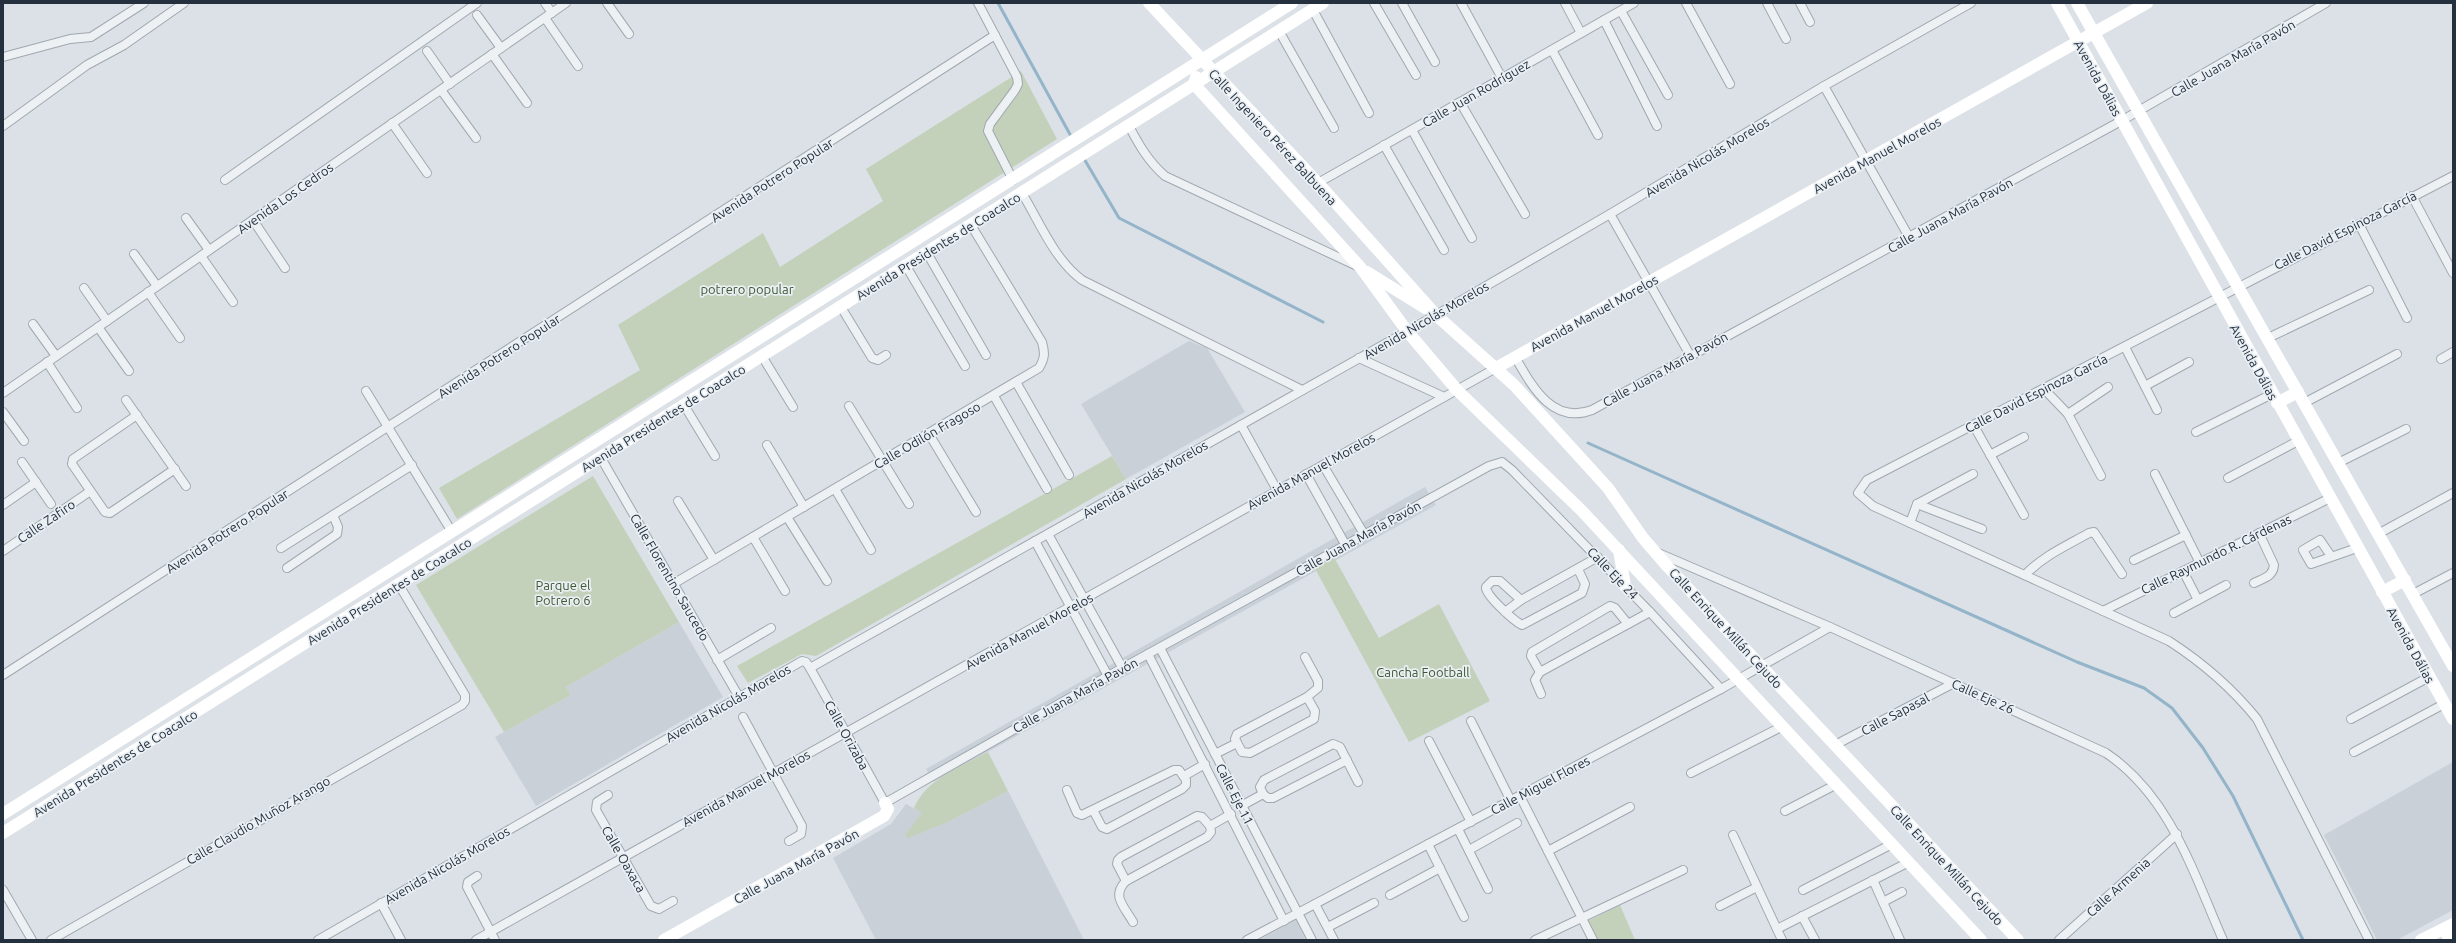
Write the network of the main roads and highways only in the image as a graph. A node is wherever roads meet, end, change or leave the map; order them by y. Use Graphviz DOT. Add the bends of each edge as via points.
graph roads {
  1 [pos="1149,3"];
  2 [pos="1292,3"];
  3 [pos="2057,3"];
  4 [pos="2077,3"];
  5 [pos="2147,3"];
  6 [pos="1318,6"];
  7 [pos="2094,33"];
  8 [pos="2078,42"];
  9 [pos="1200,61"];
  10 [pos="1213,72"];
  11 [pos="1194,84"];
  12 [pos="950,220"];
  13 [pos="958,233"];
  14 [pos="1361,268"];
  15 [pos="1436,315"];
  16 [pos="1407,331"];
  17 [pos="1496,368"];
  18 [pos="702,375"];
  19 [pos="711,388"];
  20 [pos="2298,392"];
  21 [pos="2274,398"];
  22 [pos="502,501"];
  23 [pos="510,515"];
  24 [pos="1619,550"];
  25 [pos="2405,580"];
  26 [pos="1625,586"];
  27 [pos="2382,592"];
  28 [pos="2449,651"];
  29 [pos="2453,666"];
  30 [pos="2453,719"];
  31 [pos="885,803"];
  32 [pos="3,814"];
  33 [pos="3,833"];
  34 [pos="2448,926"];
  35 [pos="664,940"];
  36 [pos="1982,940"];
  37 [pos="2018,940"];
  38 [pos="2421,940"];
  39 [pos="2450,940"];
  1 -- 9 [label="main road"];
  2 -- 9 [label="main road, Avenida Presidentes de Coacalco"];
  3 -- 8 [label="main road, Avenida Dálias"];
  4 -- 7 [label="main road, Avenida Dálias"];
  5 -- 7 [label="main road, Avenida Manuel Morelos"];
  6 -- 10 [label="main road, Avenida Presidentes de Coacalco"];
  7 -- 8 [label="main road, Avenida Manuel Morelos"];
  7 -- 20 [label="main road, Avenida Dálias"];
  8 -- 17 [label="main road, Avenida Manuel Morelos"];
  8 -- 21 [label="main road, Avenida Dálias"];
  9 -- 10 [label="main road, Calle Ingeniero Pérez Balbuena"];
  9 -- 11 [label="main road, Calle Ingeniero Pérez Balbuena"];
  9 -- 12 [label="main road, Avenida Presidentes de Coacalco"];
  10 -- 11 [label="main road, Avenida Presidentes de Coacalco"];
  10 -- 15 [label="main road, Calle Ingeniero Pérez Balbuena" via="1318,183"];
  11 -- 13 [label="main road, Avenida Presidentes de Coacalco"];
  11 -- 14 [label="main road, Calle Ingeniero Pérez Balbuena"];
  12 -- 13 [label="main road"];
  12 -- 18 [label="main road, Avenida Presidentes de Coacalco"];
  13 -- 19 [label="main road, Avenida Presidentes de Coacalco"];
  14 -- 15 [label="main road"];
  14 -- 16 [label="main road, Calle Ingeniero Pérez Balbuena"];
  15 -- 17 [label="main road, Calle Enrique Millán Cejudo"];
  16 -- 24 [label="main road, Calle Enrique Millán Cejudo" via="1457,390 1543,472"];
  17 -- 37 [label="main road, Calle Enrique Millán Cejudo" via="1608,488 1654,550"];
  18 -- 19 [label="main road"];
  18 -- 22 [label="main road, Avenida Presidentes de Coacalco"];
  19 -- 23 [label="main road, Avenida Presidentes de Coacalco"];
  20 -- 21 [label="main road"];
  20 -- 25 [label="main road, Avenida Dálias"];
  21 -- 27 [label="main road, Avenida Dálias"];
  22 -- 23 [label="main road"];
  22 -- 32 [label="main road, Avenida Presidentes de Coacalco"];
  23 -- 33 [label="main road, Avenida Presidentes de Coacalco"];
  24 -- 26 [label="main road"];
  24 -- 36 [label="main road, Calle Enrique Millán Cejudo"];
  25 -- 27 [label="main road"];
  25 -- 28 [label="main road, Avenida Dálias"];
  27 -- 30 [label="main road, Avenida Dálias"];
  28 -- 29 [label="main road, Avenida Dálias"];
  31 -- 35 [label="main road, Calle Juana María Pavón" via="888,809 884,816"];
  34 -- 38 [label="main road"];
  34 -- 39 [label="main road"];
}
